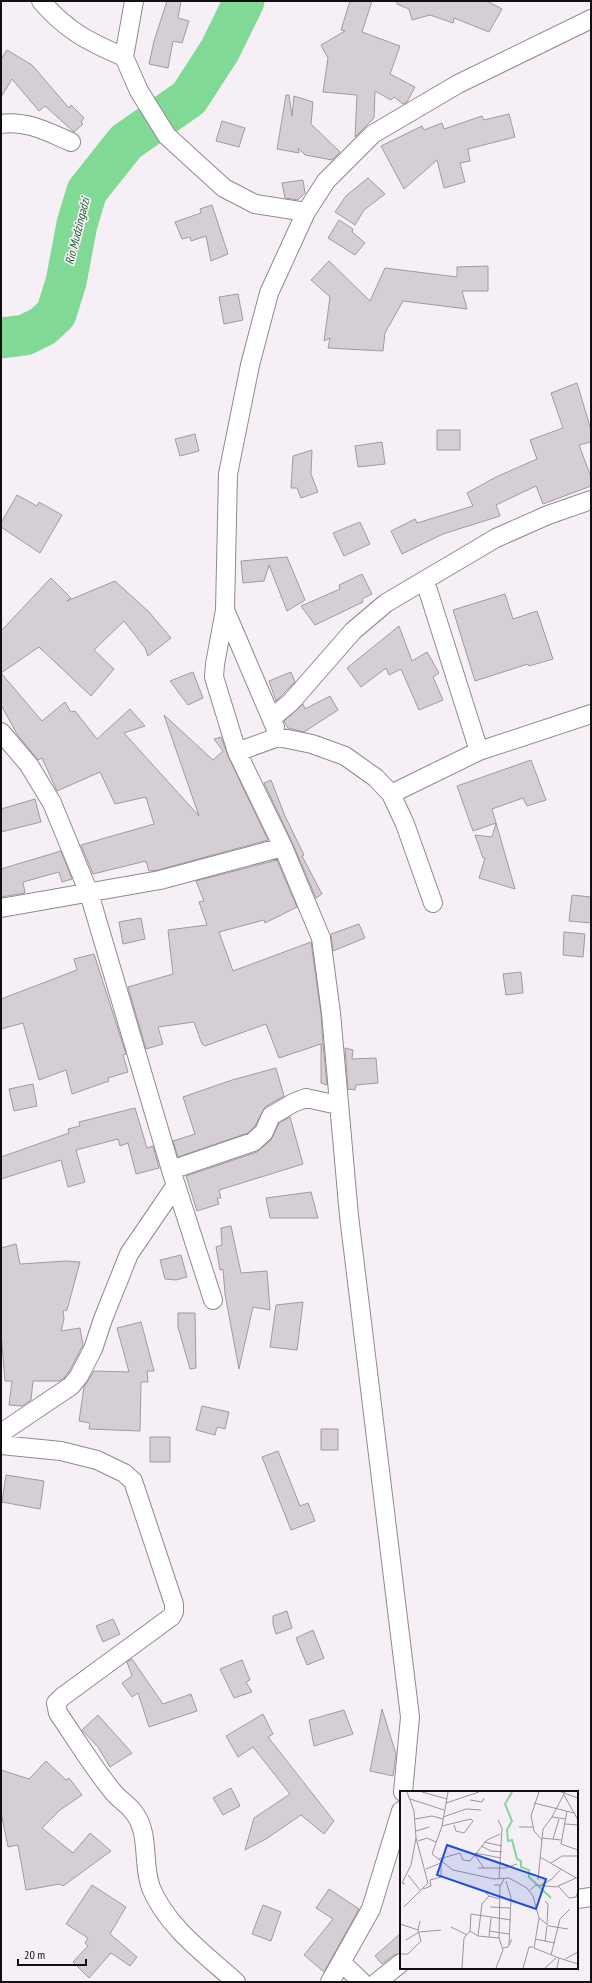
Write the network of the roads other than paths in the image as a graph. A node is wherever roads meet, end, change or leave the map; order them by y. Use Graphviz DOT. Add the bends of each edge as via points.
graph roads {
  1 [pos="41,1"];
  2 [pos="134,1"];
  3 [pos="591,20"];
  4 [pos="124,57"];
  5 [pos="1,124"];
  6 [pos="71,142"];
  7 [pos="306,212"];
  8 [pos="591,500"];
  9 [pos="424,581"];
  10 [pos="225,610"];
  11 [pos="591,714"];
  12 [pos="272,717"];
  13 [pos="1,732"];
  14 [pos="278,737"];
  15 [pos="237,752"];
  16 [pos="479,752"];
  17 [pos="392,794"];
  18 [pos="283,848"];
  19 [pos="89,892"];
  20 [pos="433,903"];
  21 [pos="1,908"];
  22 [pos="338,1105"];
  23 [pos="173,1178"];
  24 [pos="213,1300"];
  25 [pos="1,1433"];
  26 [pos="1,1445"];
  27 [pos="403,1791"];
  28 [pos="400,1814"];
  29 [pos="591,1897"];
  30 [pos="578,1898"];
  31 [pos="342,1963"];
  32 [pos="400,1964"];
  33 [pos="236,1982"];
  34 [pos="330,1982"];
  35 [pos="362,1982"];
  36 [pos="377,1982"];
  1 -- 4 [label="street" via="54,16 87,41"];
  2 -- 4 [label="street"];
  3 -- 7 [label="street" via="458,84 373,134 326,181"];
  4 -- 7 [label="street" via="139,91 167,136 224,188 255,204"];
  5 -- 6 [label="street" via="13,122 32,126"];
  7 -- 10 [label="street" via="269,293 249,372 228,474"];
  8 -- 9 [label="street" via="548,514 496,538"];
  9 -- 12 [label="street" via="386,603 353,631 291,702"];
  9 -- 16 [label="street"];
  10 -- 12 [label="street"];
  10 -- 15 [label="street" via="214,677"];
  11 -- 16 [label="street"];
  12 -- 14 [label="street"];
  13 -- 19 [label="street" via="28,765 52,803"];
  14 -- 15 [label="street"];
  14 -- 17 [label="street" via="312,744 345,756 376,778"];
  15 -- 18 [label="street"];
  16 -- 17 [label="street"];
  17 -- 20 [label="street"];
  18 -- 19 [label="street" via="160,880"];
  18 -- 22 [label="street" via="321,938 331,1013"];
  19 -- 21 [label="street"];
  19 -- 23 [label="street"];
  22 -- 23 [label="street" via="306,1098 293,1103 271,1116 264,1132 253,1142"];
  22 -- 27 [label="street" via="349,1216 410,1717"];
  23 -- 24 [label="street"];
  23 -- 25 [label="street" via="129,1254 93,1349 79,1376 70,1386"];
  26 -- 33 [label="street" via="61,1451 97,1460 124,1473 133,1481 138,1491 174,1604 174,1612 171,1617 56,1704 58,1713 114,1792 135,1814 144,1830 151,1887 165,1913 189,1940"];
  28 -- 31 [label="street" via="371,1908"];
  29 -- 30 [label="street"];
  31 -- 34 [label="street"];
  31 -- 35 [label="street"];
  32 -- 36 [label="street"];
}
